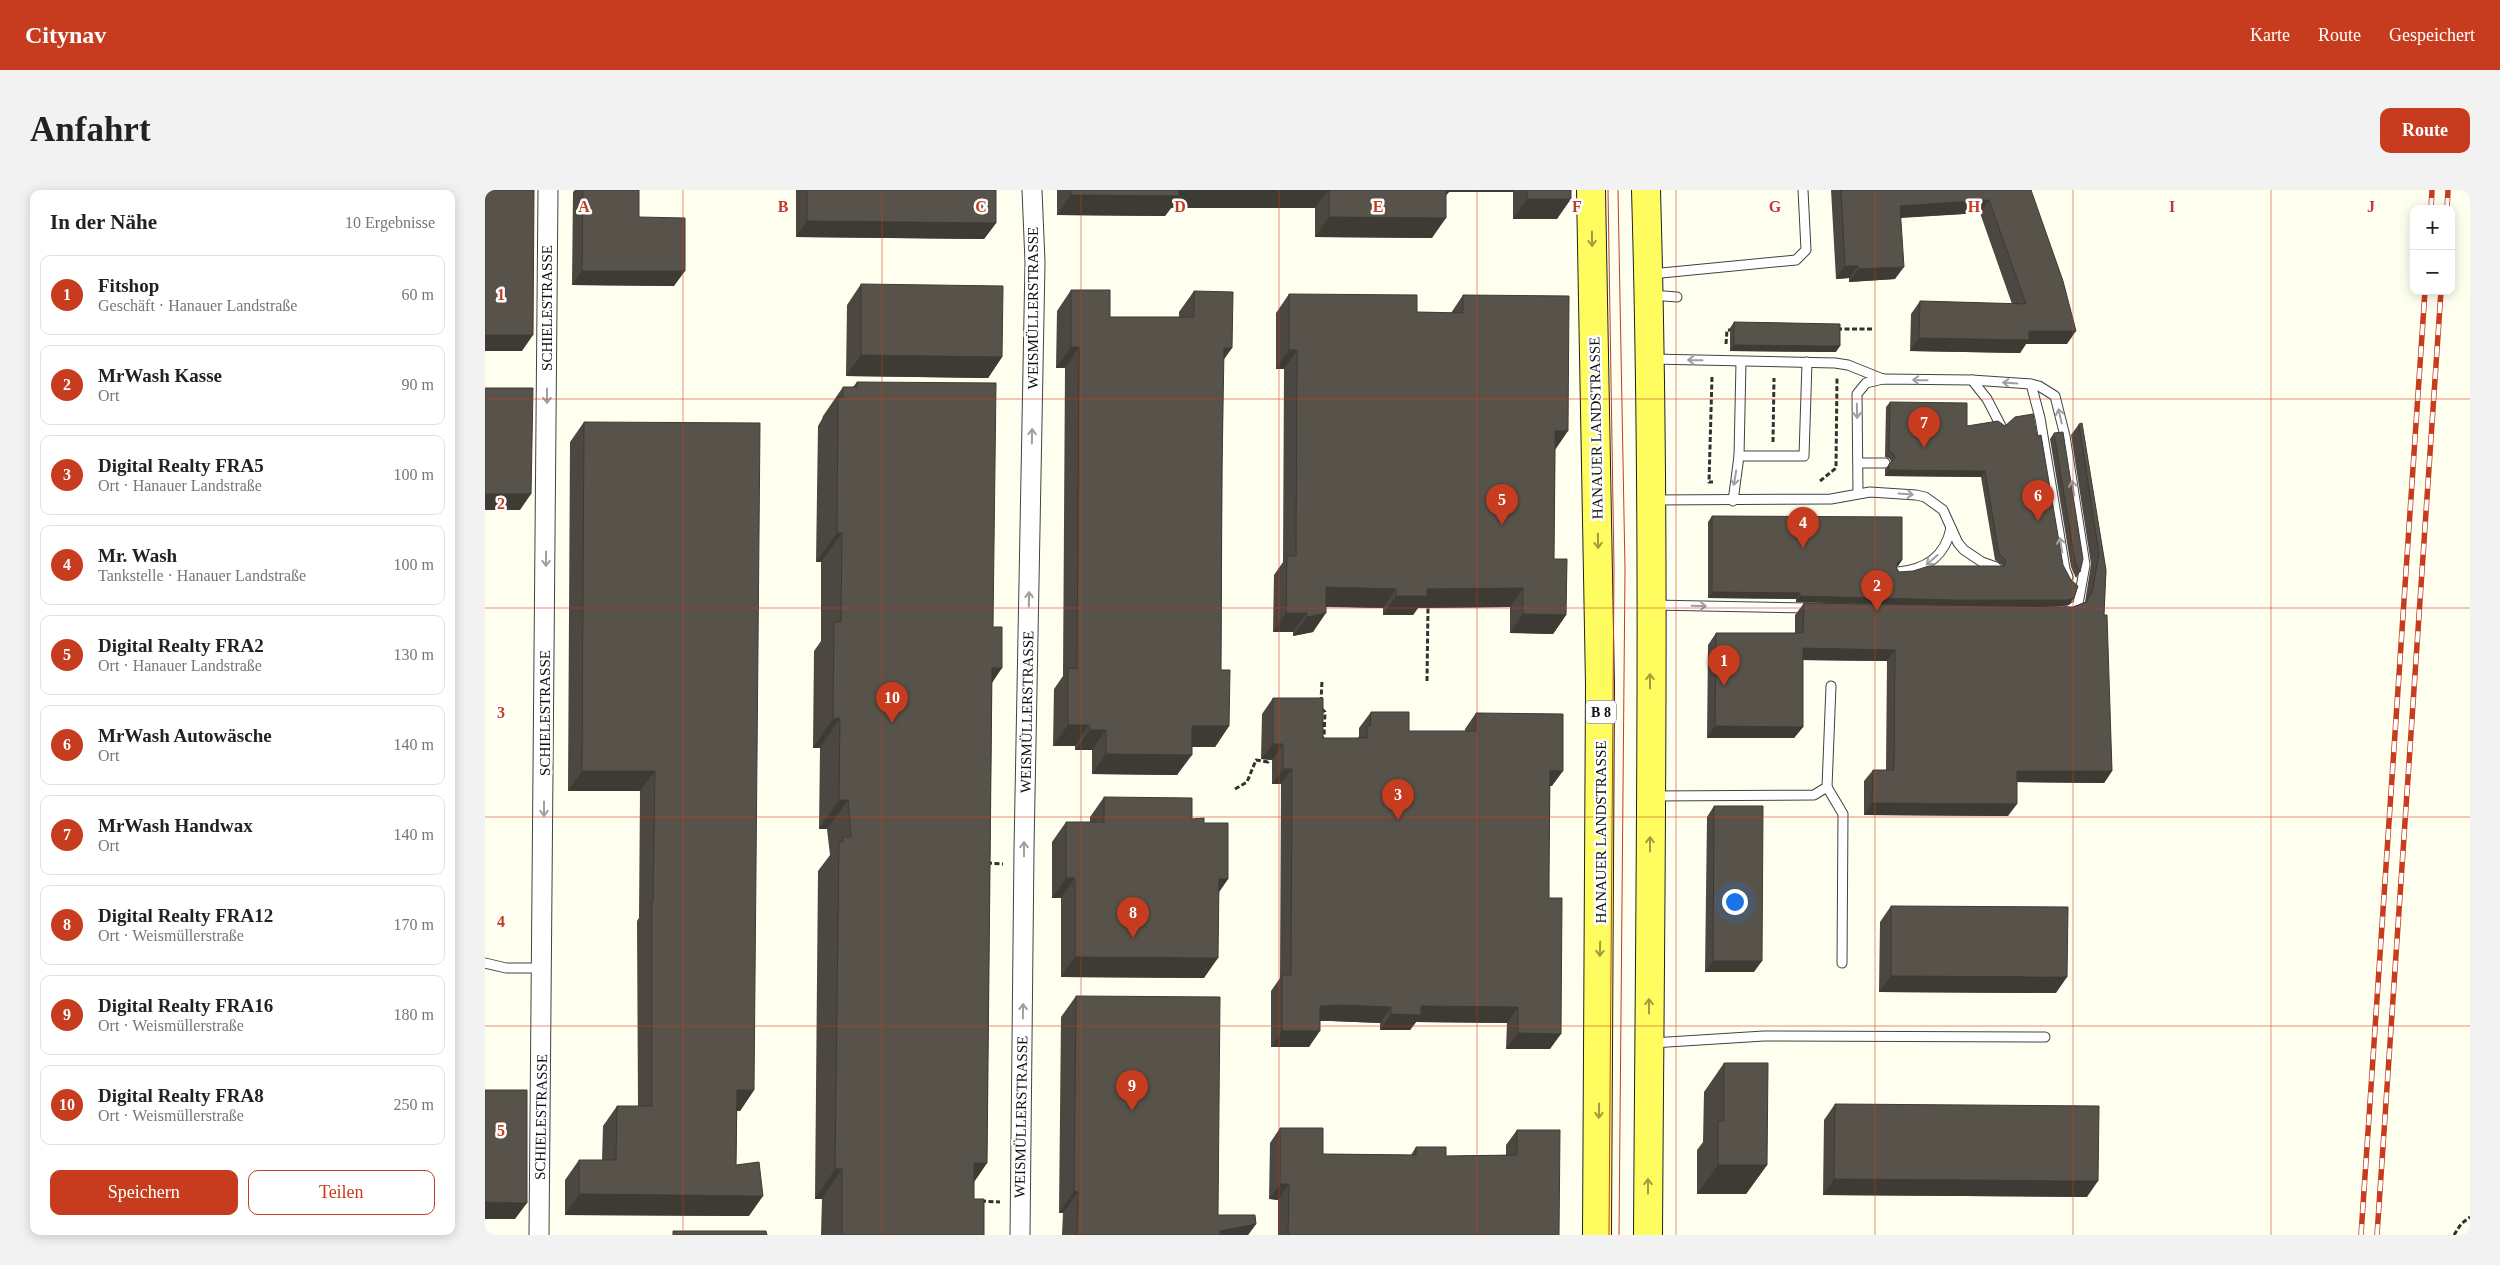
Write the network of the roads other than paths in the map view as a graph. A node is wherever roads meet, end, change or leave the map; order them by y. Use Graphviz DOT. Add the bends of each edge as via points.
graph roads {
  1 [pos="548,190"];
  2 [pos="1032,190"];
  3 [pos="1591,190"];
  4 [pos="1646,190"];
  5 [pos="1803,190"];
  6 [pos="1649,284"];
  7 [pos="1677,297"];
  8 [pos="1649,359"];
  9 [pos="1741,362"];
  10 [pos="1807,362"];
  11 [pos="1883,380"];
  12 [pos="1972,380"];
  13 [pos="2031,384"];
  14 [pos="2001,426"];
  15 [pos="1739,456"];
  16 [pos="1858,463"];
  17 [pos="1885,463"];
  18 [pos="1858,493"];
  19 [pos="1650,500"];
  20 [pos="1733,501"];
  21 [pos="1951,528"];
  22 [pos="1996,567"];
  23 [pos="1898,572"];
  24 [pos="2079,587"];
  25 [pos="1651,605"];
  26 [pos="1817,608"];
  27 [pos="2055,612"];
  28 [pos="1831,686"];
  29 [pos="1827,787"];
  30 [pos="1650,796"];
  31 [pos="485,963"];
  32 [pos="1842,963"];
  33 [pos="543,968"];
  34 [pos="2045,1038"];
  35 [pos="1649,1043"];
  36 [pos="539,1235"];
  37 [pos="1020,1235"];
  38 [pos="1597,1235"];
  39 [pos="1648,1235"];
  1 -- 33 [label="street, SCHIELESTRASSE, one-way"];
  37 -- 2 [label="street, WEISMÜLLERSTRASSE, one-way" via="1035,262"];
  3 -- 38 [label="main road, HANAUER LANDSTRASSE / B 8, one-way" via="1601,685"];
  4 -- 6 [label="main road"];
  5 -- 6 [label="lane" via="1806,250 1796,260"];
  6 -- 7 [label="lane"];
  6 -- 8 [label="main road"];
  9 -- 8 [label="lane, one-way"];
  8 -- 19 [label="main road"];
  9 -- 10 [label="lane"];
  9 -- 15 [label="lane"];
  10 -- 11 [label="lane" via="1848,365"];
  10 -- 15 [label="lane" via="1804,456"];
  12 -- 11 [label="lane, one-way"];
  11 -- 16 [label="lane, one-way" via="1866,383 1857,394"];
  13 -- 12 [label="lane, one-way"];
  12 -- 14 [label="lane"];
  24 -- 13 [label="lane, one-way" via="2065,569 2040,418"];
  24 -- 13 [label="lane, one-way" via="2085,565 2059,412 2055,396"];
  15 -- 20 [label="lane, one-way"];
  16 -- 17 [label="lane"];
  16 -- 18 [label="lane"];
  18 -- 20 [label="lane" via="1831,499"];
  18 -- 21 [label="lane, one-way" via="1925,497 1943,510"];
  19 -- 20 [label="lane"];
  19 -- 25 [label="main road"];
  21 -- 22 [label="lane" via="1964,550"];
  21 -- 23 [label="lane, one-way" via="1944,547 1931,561 1915,570"];
  24 -- 27 [label="lane" via="2078,604 2073,609"];
  25 -- 26 [label="lane, one-way"];
  30 -- 25 [label="main road, one-way"];
  28 -- 29 [label="lane"];
  29 -- 30 [label="lane" via="1814,796"];
  29 -- 32 [label="lane" via="1843,814"];
  35 -- 30 [label="main road, one-way"];
  31 -- 33 [label="lane" via="506,968"];
  33 -- 36 [label="street, SCHIELESTRASSE"];
  34 -- 35 [label="lane" via="1765,1036"];
  39 -- 35 [label="main road, one-way"];
}
